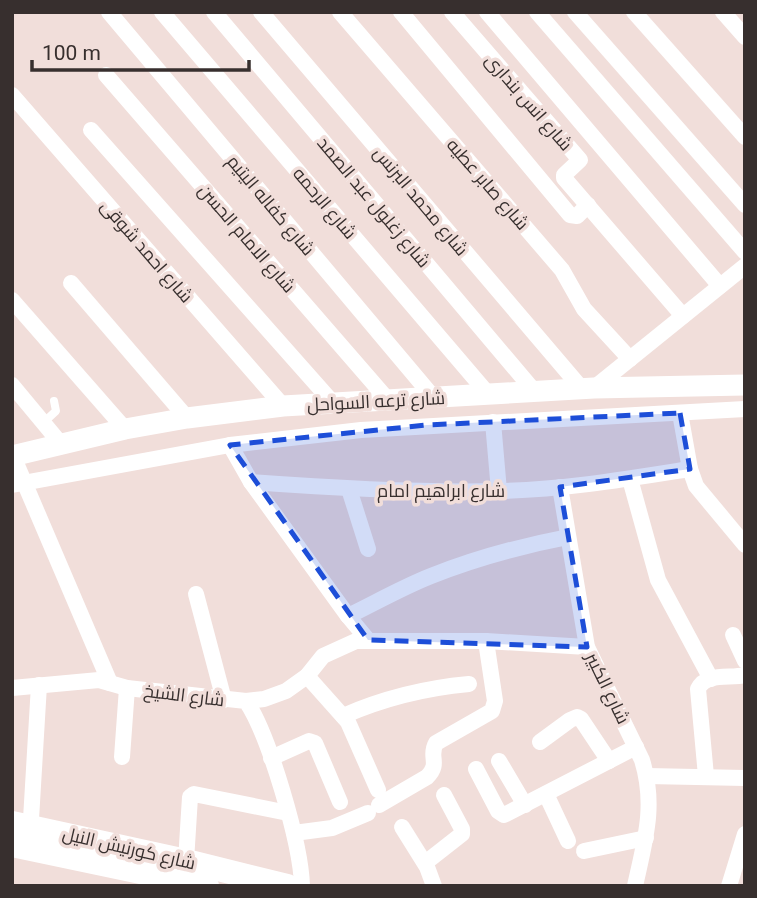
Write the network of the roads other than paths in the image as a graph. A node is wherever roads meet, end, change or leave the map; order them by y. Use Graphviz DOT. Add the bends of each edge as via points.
graph roads {
  1 [pos="109,12"];
  2 [pos="162,12"];
  3 [pos="214,12"];
  4 [pos="261,12"];
  5 [pos="340,12"];
  6 [pos="401,12"];
  7 [pos="452,12"];
  8 [pos="487,12"];
  9 [pos="537,12"];
  10 [pos="575,12"];
  11 [pos="634,12"];
  12 [pos="723,12"];
  13 [pos="744,35"];
  14 [pos="107,75"];
  15 [pos="12,95"];
  16 [pos="91,130"];
  17 [pos="745,137"];
  18 [pos="588,205"];
  19 [pos="745,205"];
  20 [pos="744,265"];
  21 [pos="71,283"];
  22 [pos="720,286"];
  23 [pos="12,300"];
  24 [pos="683,316"];
  25 [pos="630,359"];
  26 [pos="12,385"];
  27 [pos="745,386"];
  28 [pos="588,389"];
  29 [pos="534,391"];
  30 [pos="488,394"];
  31 [pos="433,397"];
  32 [pos="388,400"];
  33 [pos="54,401"];
  34 [pos="333,404"];
  35 [pos="283,407"];
  36 [pos="745,409"];
  37 [pos="680,413"];
  38 [pos="187,418"];
  39 [pos="493,422"];
  40 [pos="43,423"];
  41 [pos="124,429"];
  42 [pos="61,444"];
  43 [pos="230,445"];
  44 [pos="13,456"];
  45 [pos="690,469"];
  46 [pos="631,479"];
  47 [pos="251,482"];
  48 [pos="18,484"];
  49 [pos="560,487"];
  50 [pos="349,489"];
  51 [pos="499,491"];
  52 [pos="568,537"];
  53 [pos="745,545"];
  54 [pos="368,549"];
  55 [pos="196,594"];
  56 [pos="348,616"];
  57 [pos="733,635"];
  58 [pos="368,640"];
  59 [pos="486,641"];
  60 [pos="587,647"];
  61 [pos="745,661"];
  62 [pos="745,675"];
  63 [pos="307,676"];
  64 [pos="711,679"];
  65 [pos="110,683"];
  66 [pos="469,684"];
  67 [pos="39,685"];
  68 [pos="12,688"];
  69 [pos="127,688"];
  70 [pos="224,700"];
  71 [pos="247,701"];
  72 [pos="343,716"];
  73 [pos="540,742"];
  74 [pos="636,747"];
  75 [pos="122,757"];
  76 [pos="271,758"];
  77 [pos="499,761"];
  78 [pos="610,761"];
  79 [pos="476,769"];
  80 [pos="647,776"];
  81 [pos="706,776"];
  82 [pos="745,778"];
  83 [pos="444,794"];
  84 [pos="546,794"];
  85 [pos="340,802"];
  86 [pos="375,803"];
  87 [pos="525,805"];
  88 [pos="288,813"];
  89 [pos="402,827"];
  90 [pos="294,834"];
  91 [pos="745,834"];
  92 [pos="21,835"];
  93 [pos="646,838"];
  94 [pos="568,841"];
  95 [pos="584,851"];
  96 [pos="186,861"];
  97 [pos="425,863"];
  98 [pos="207,886"];
  99 [pos="287,886"];
  100 [pos="302,886"];
  101 [pos="434,886"];
  102 [pos="635,886"];
  103 [pos="729,886"];
  1 -- 31 [label="street, شارع كفاله اليتيم"];
  2 -- 30 [label="street, شارع الرحمه"];
  3 -- 29 [label="street, شارع زغلول عبد الصمد"];
  4 -- 28 [label="street, شارع محمد البرنس"];
  5 -- 25 [label="street, شارع صابر عطيه" via="562,270 584,309"];
  6 -- 18 [label="street" via="570,215 576,216"];
  7 -- 18 [label="street, شارع انس بندارى" via="580,160 563,177"];
  8 -- 22 [label="street"];
  9 -- 20 [label="street"];
  10 -- 19 [label="street"];
  11 -- 17 [label="street"];
  12 -- 13 [label="street"];
  14 -- 32 [label="street, شارع الامام الحسن"];
  15 -- 35 [label="street, شارع احمد شوقى"];
  16 -- 34 [label="street"];
  18 -- 24 [label="street, شارع انس بندارى"];
  20 -- 22 [label="street"];
  21 -- 38 [label="street"];
  22 -- 24 [label="street"];
  23 -- 41 [label="street"];
  24 -- 25 [label="street"];
  25 -- 28 [label="street"];
  26 -- 40 [label="street"];
  27 -- 28 [label="main road, شارع ترعه السواحل"];
  28 -- 29 [label="main road, شارع ترعه السواحل"];
  29 -- 30 [label="main road, شارع ترعه السواحل"];
  30 -- 31 [label="main road, شارع ترعه السواحل"];
  31 -- 32 [label="main road, شارع ترعه السواحل"];
  32 -- 34 [label="main road, شارع ترعه السواحل"];
  33 -- 40 [label="lane" via="55,411"];
  34 -- 35 [label="main road, شارع ترعه السواحل"];
  35 -- 38 [label="main road, شارع ترعه السواحل"];
  36 -- 37 [label="street, شارع ترعه السواحل"];
  37 -- 39 [label="street, شارع ترعه السواحل"];
  37 -- 45 [label="street"];
  38 -- 41 [label="main road, شارع ترعه السواحل"];
  39 -- 43 [label="street, شارع ترعه السواحل" via="361,430"];
  39 -- 51 [label="street"];
  40 -- 42 [label="street"];
  41 -- 42 [label="main road, شارع ترعه السواحل"];
  42 -- 44 [label="main road, شارع ترعه السواحل"];
  43 -- 47 [label="street"];
  43 -- 48 [label="street, شارع ترعه السواحل"];
  44 -- 48 [label="street"];
  45 -- 46 [label="street, شارع ابراهيم امام"];
  45 -- 53 [label="street" via="698,490"];
  46 -- 49 [label="street, شارع ابراهيم امام"];
  46 -- 64 [label="street" via="658,580"];
  47 -- 50 [label="street, شارع ابراهيم امام"];
  47 -- 56 [label="street"];
  48 -- 65 [label="street"];
  49 -- 51 [label="street, شارع ابراهيم امام"];
  49 -- 52 [label="street, شارع الكبير"];
  50 -- 51 [label="street, شارع ابراهيم امام"];
  50 -- 54 [label="street"];
  52 -- 56 [label="street" via="474,560"];
  52 -- 60 [label="street, شارع الكبير"];
  55 -- 70 [label="street"];
  56 -- 58 [label="street"];
  57 -- 61 [label="street"];
  58 -- 59 [label="street"];
  58 -- 63 [label="street" via="333,650"];
  59 -- 60 [label="street"];
  59 -- 86 [label="street" via="495,701 492,711 436,743 436,763 427,777"];
  60 -- 74 [label="street, شارع الكبير"];
  62 -- 64 [label="street"];
  63 -- 71 [label="street" via="275,695"];
  63 -- 72 [label="street"];
  64 -- 81 [label="street" via="701,682 698,689"];
  65 -- 67 [label="street, شارع الشيخ" via="87,680"];
  65 -- 69 [label="street, شارع الشيخ"];
  66 -- 72 [label="street" via="417,691"];
  67 -- 68 [label="street, شارع الشيخ"];
  67 -- 92 [label="street"];
  69 -- 70 [label="street, شارع الشيخ"];
  69 -- 75 [label="street"];
  70 -- 71 [label="street, شارع الشيخ"];
  71 -- 76 [label="street, شارع الشيخ"];
  72 -- 86 [label="street"];
  73 -- 78 [label="street" via="570,720 581,719"];
  74 -- 78 [label="street"];
  74 -- 80 [label="street, شارع الكبير"];
  76 -- 85 [label="street" via="309,741 315,743"];
  76 -- 88 [label="street, شارع الشيخ"];
  77 -- 87 [label="street"];
  78 -- 84 [label="street"];
  79 -- 87 [label="street" via="500,814"];
  80 -- 81 [label="street"];
  80 -- 93 [label="street, شارع الكبير"];
  81 -- 82 [label="street"];
  83 -- 97 [label="street" via="462,834"];
  84 -- 87 [label="street"];
  84 -- 94 [label="street"];
  86 -- 90 [label="street" via="332,828"];
  88 -- 90 [label="street, شارع الشيخ"];
  88 -- 96 [label="street" via="194,794 190,797"];
  89 -- 97 [label="street"];
  90 -- 100 [label="street, شارع الشيخ"];
  91 -- 103 [label="street"];
  92 -- 96 [label="main road, شارع كورنيش النيل"];
  92 -- 98 [label="main road, شارع كورنيش النيل"];
  93 -- 95 [label="street"];
  93 -- 102 [label="street, شارع الكبير"];
  96 -- 99 [label="main road, شارع كورنيش النيل"];
  97 -- 101 [label="street"];
}
